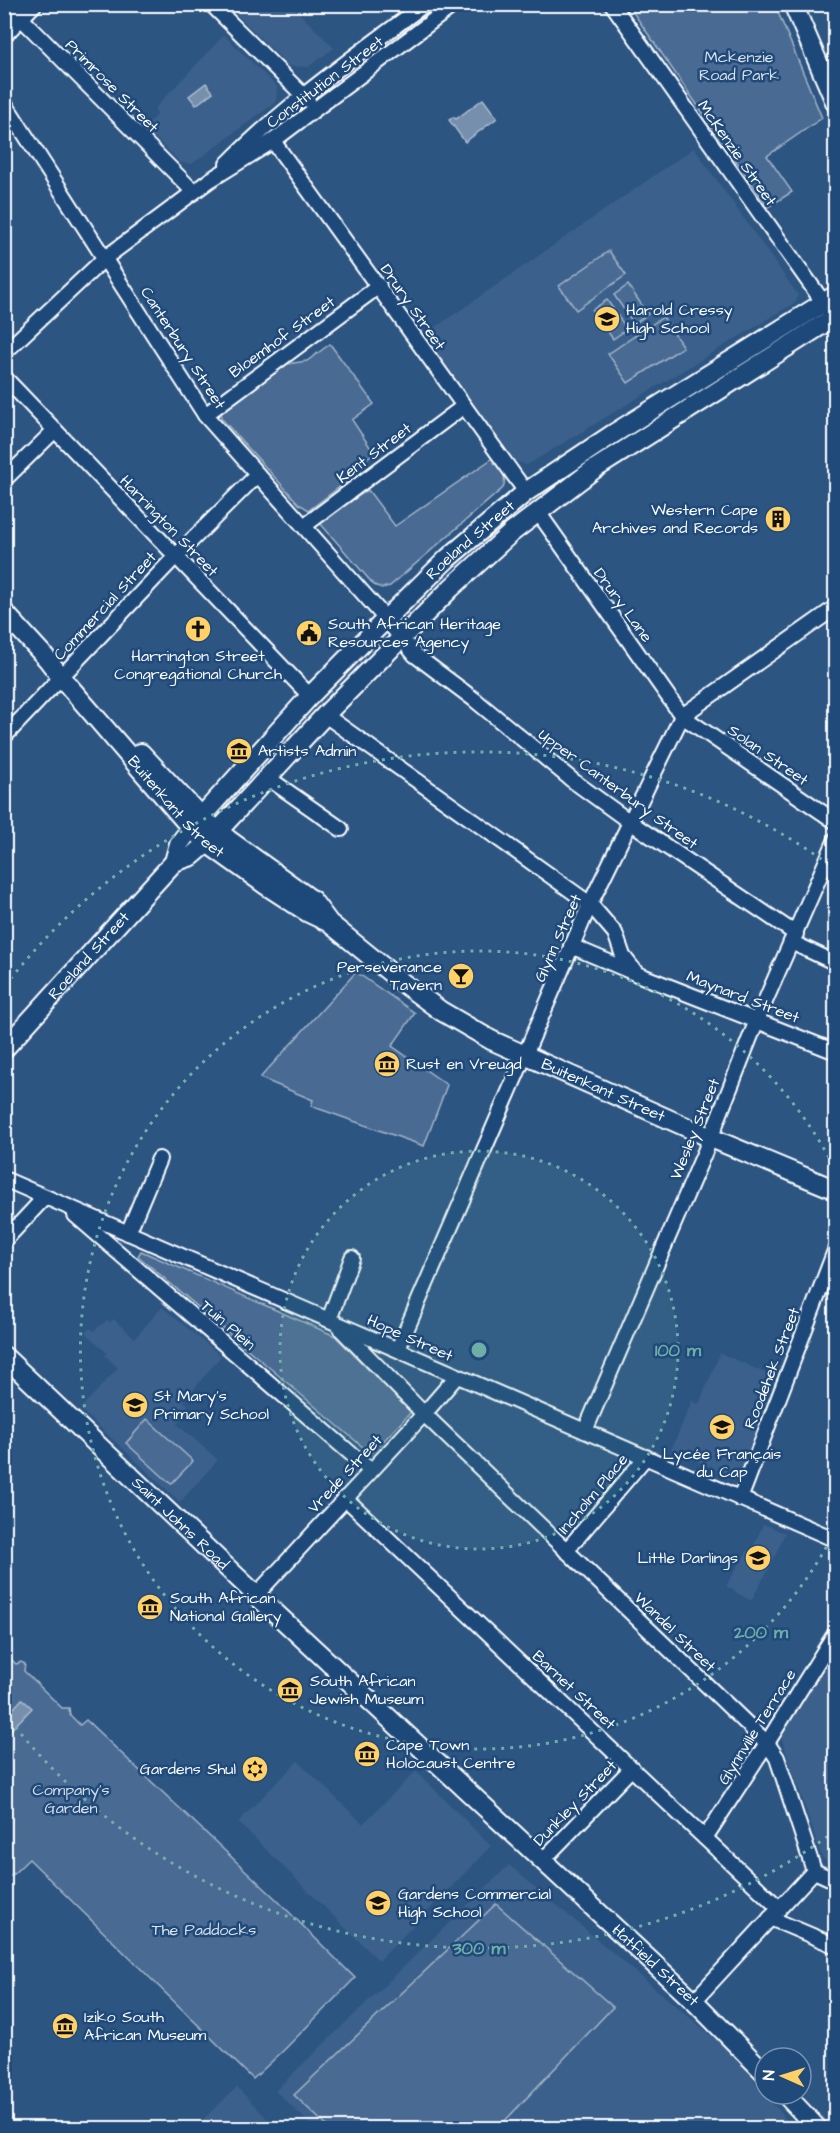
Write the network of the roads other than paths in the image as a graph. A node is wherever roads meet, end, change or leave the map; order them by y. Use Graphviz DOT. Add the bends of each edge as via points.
graph roads {
  1 [pos="7,4"];
  2 [pos="35,4"];
  3 [pos="211,4"];
  4 [pos="425,4"];
  5 [pos="455,4"];
  6 [pos="612,4"];
  7 [pos="793,4"];
  8 [pos="21,18"];
  9 [pos="4,36"];
  10 [pos="304,95"];
  11 [pos="4,102"];
  12 [pos="836,104"];
  13 [pos="315,109"];
  14 [pos="273,141"];
  15 [pos="210,180"];
  16 [pos="194,192"];
  17 [pos="105,258"];
  18 [pos="379,286"];
  19 [pos="833,310"];
  20 [pos="4,353"];
  21 [pos="4,378"];
  22 [pos="464,406"];
  23 [pos="205,415"];
  24 [pos="55,430"];
  25 [pos="257,475"];
  26 [pos="4,480"];
  27 [pos="525,492"];
  28 [pos="537,512"];
  29 [pos="303,526"];
  30 [pos="175,557"];
  31 [pos="836,608"];
  32 [pos="4,612"];
  33 [pos="386,619"];
  34 [pos="402,638"];
  35 [pos="63,674"];
  36 [pos="310,696"];
  37 [pos="325,715"];
  38 [pos="682,716"];
  39 [pos="4,736"];
  40 [pos="268,778"];
  41 [pos="630,822"];
  42 [pos="836,822"];
  43 [pos="196,823"];
  44 [pos="341,830"];
  45 [pos="213,838"];
  46 [pos="836,839"];
  47 [pos="174,862"];
  48 [pos="590,904"];
  49 [pos="794,938"];
  50 [pos="571,946"];
  51 [pos="836,963"];
  52 [pos="638,974"];
  53 [pos="757,1020"];
  54 [pos="4,1049"];
  55 [pos="836,1052"];
  56 [pos="525,1056"];
  57 [pos="711,1138"];
  58 [pos="159,1159"];
  59 [pos="4,1179"];
  60 [pos="836,1190"];
  61 [pos="45,1197"];
  62 [pos="64,1206"];
  63 [pos="128,1233"];
  64 [pos="4,1241"];
  65 [pos="836,1248"];
  66 [pos="352,1258"];
  67 [pos="333,1322"];
  68 [pos="398,1349"];
  69 [pos="4,1356"];
  70 [pos="457,1376"];
  71 [pos="424,1414"];
  72 [pos="585,1431"];
  73 [pos="646,1457"];
  74 [pos="371,1471"];
  75 [pos="345,1497"];
  76 [pos="740,1498"];
  77 [pos="836,1540"];
  78 [pos="566,1551"];
  79 [pos="256,1594"];
  80 [pos="836,1632"];
  81 [pos="767,1743"];
  82 [pos="632,1768"];
  83 [pos="705,1838"];
  84 [pos="542,1861"];
  85 [pos="814,1871"];
  86 [pos="836,1881"];
  87 [pos="775,1913"];
  88 [pos="836,1946"];
  89 [pos="694,2001"];
  90 [pos="753,2061"];
  91 [pos="796,2106"];
  92 [pos="817,2128"];
  1 -- 8 [label="street, Primrose Street"];
  2 -- 8 [label="street"];
  3 -- 10 [label="street"];
  4 -- 10 [label="street, Constitution Street"];
  5 -- 13 [label="street, Constitution Street"];
  6 -- 19 [label="street, McKenzie Street"];
  7 -- 12 [label="street"];
  8 -- 9 [label="street"];
  8 -- 16 [label="street, Primrose Street"];
  10 -- 13 [label="street"];
  10 -- 15 [label="street, Constitution Street"];
  11 -- 17 [label="street, Canterbury Street"];
  13 -- 14 [label="street, Constitution Street"];
  14 -- 15 [label="street, Constitution Street"];
  14 -- 18 [label="street, Drury Street"];
  15 -- 16 [label="street, Constitution Street"];
  16 -- 17 [label="street, Constitution Street"];
  17 -- 20 [label="street, Constitution Street"];
  17 -- 23 [label="street, Canterbury Street"];
  18 -- 22 [label="street, Drury Street"];
  18 -- 23 [label="street, Bloemhof Street"];
  19 -- 27 [label="street, Roeland Street" via="613,434"];
  19 -- 28 [label="street, Roeland Street"];
  21 -- 24 [label="street, Harrington Street"];
  22 -- 27 [label="street, Drury Street"];
  22 -- 29 [label="street, Kent Street"];
  23 -- 25 [label="street, Canterbury Street"];
  24 -- 26 [label="street"];
  24 -- 30 [label="street, Harrington Street"];
  25 -- 29 [label="street, Canterbury Street"];
  25 -- 30 [label="street, Commercial Street"];
  27 -- 33 [label="street, Roeland Street" via="448,558"];
  28 -- 34 [label="street, Roeland Street" via="451,588"];
  28 -- 38 [label="street, Drury Lane"];
  29 -- 33 [label="street, Canterbury Street"];
  30 -- 35 [label="street, Commercial Street"];
  30 -- 36 [label="street, Harrington Street"];
  31 -- 38 [label="street, Glynn Street"];
  32 -- 35 [label="street, Buitenkant Street"];
  33 -- 34 [label="street, Upper Canterbury Street"];
  33 -- 36 [label="street, Roeland Street"];
  34 -- 37 [label="street, Roeland Street"];
  34 -- 41 [label="street, Upper Canterbury Street" via="421,662"];
  35 -- 39 [label="street, Commercial Street"];
  35 -- 43 [label="street, Buitenkant Street"];
  36 -- 43 [label="street, Roeland Street"];
  37 -- 40 [label="street, Roeland Street"];
  37 -- 48 [label="street"];
  38 -- 41 [label="street, Glynn Street"];
  38 -- 42 [label="street, Solan Street"];
  40 -- 44 [label="street"];
  40 -- 45 [label="street, Roeland Street"];
  41 -- 48 [label="street, Glynn Street"];
  41 -- 49 [label="street, Upper Canterbury Street"];
  43 -- 45 [label="street, Buitenkant Street"];
  43 -- 47 [label="street, Roeland Street" via="179,844"];
  45 -- 47 [label="street, Roeland Street" via="192,856"];
  45 -- 56 [label="street, Buitenkant Street" via="267,886 328,922 441,1011"];
  46 -- 49 [label="street, Wesley Street"];
  47 -- 54 [label="street, Roeland Street"];
  48 -- 50 [label="street, Glynn Street"];
  48 -- 52 [label="street" via="615,933 623,956"];
  49 -- 51 [label="street, Upper Canterbury Street"];
  49 -- 53 [label="street, Wesley Street"];
  50 -- 52 [label="street, Maynard Street"];
  50 -- 56 [label="street, Glynn Street"];
  52 -- 53 [label="street, Maynard Street"];
  53 -- 55 [label="street, Maynard Street"];
  53 -- 57 [label="street, Wesley Street"];
  56 -- 57 [label="street, Buitenkant Street"];
  56 -- 68 [label="street, Glynn Street"];
  57 -- 60 [label="street, Buitenkant Street"];
  57 -- 72 [label="street, Wesley Street"];
  58 -- 63 [label="street"];
  59 -- 61 [label="street, Hope Street"];
  61 -- 62 [label="street, Hope Street"];
  61 -- 64 [label="street"];
  62 -- 63 [label="street, Hope Street"];
  62 -- 74 [label="street, Tuin Plein"];
  63 -- 67 [label="street, Hope Street"];
  65 -- 76 [label="street, Roodehek Street"];
  66 -- 67 [label="street"];
  67 -- 68 [label="street, Hope Street"];
  67 -- 71 [label="street, Wandel Street"];
  68 -- 70 [label="street, Hope Street"];
  69 -- 79 [label="street, Saint Johns Road"];
  70 -- 71 [label="street, Vrede Street"];
  70 -- 72 [label="street, Hope Street"];
  71 -- 74 [label="street, Vrede Street"];
  71 -- 78 [label="street, Wandel Street"];
  72 -- 73 [label="street, Hope Street"];
  73 -- 76 [label="street, Hope Street"];
  73 -- 78 [label="street, Incholm Place"];
  74 -- 75 [label="street, Vrede Street"];
  75 -- 79 [label="street, Vrede Street"];
  75 -- 82 [label="street, Barnet Street"];
  76 -- 77 [label="street, Hope Street"];
  78 -- 81 [label="street, Wandel Street"];
  79 -- 84 [label="street, Saint Johns Road"];
  80 -- 81 [label="street, Glynnville Terrace"];
  81 -- 83 [label="street, Glynnville Terrace"];
  81 -- 85 [label="street, Wandel Street" via="777,1758"];
  82 -- 83 [label="street, Barnet Street"];
  82 -- 84 [label="street, Dunkley Street"];
  83 -- 87 [label="street, Barnet Street"];
  84 -- 89 [label="street, Hatfield Street"];
  85 -- 86 [label="street"];
  85 -- 87 [label="street"];
  87 -- 88 [label="street"];
  87 -- 89 [label="street"];
  89 -- 90 [label="street, Hatfield Street"];
  91 -- 92 [label="street"];
}
